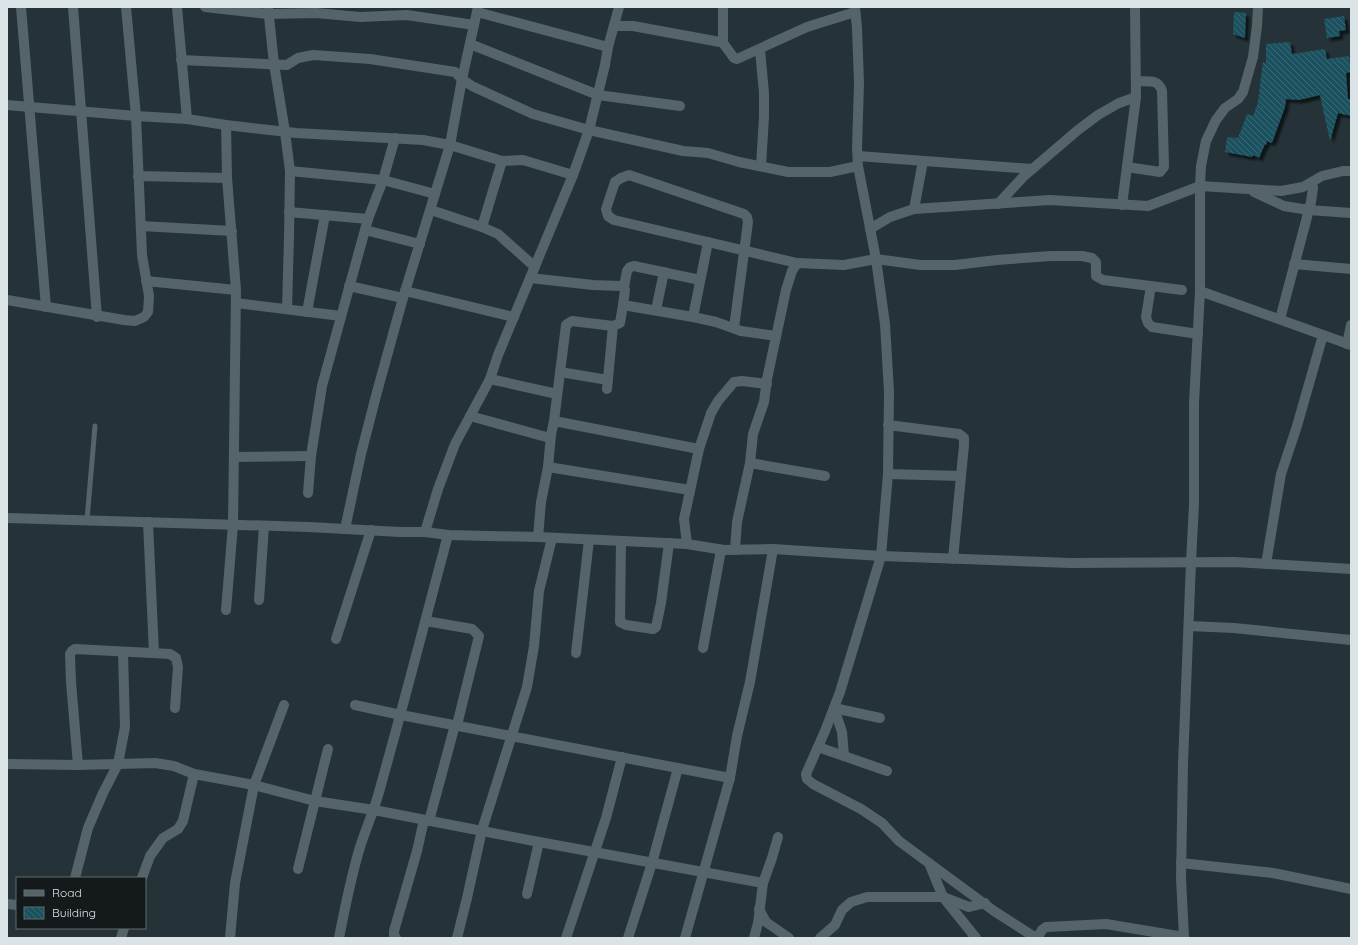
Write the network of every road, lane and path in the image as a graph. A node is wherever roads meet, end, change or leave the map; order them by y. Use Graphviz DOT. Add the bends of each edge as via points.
graph roads {
  1 [pos="21,7"];
  2 [pos="73,7"];
  3 [pos="126,7"];
  4 [pos="177,7"];
  5 [pos="205,7"];
  6 [pos="619,7"];
  7 [pos="723,7"];
  8 [pos="1135,7"];
  9 [pos="1248,7"];
  10 [pos="1258,7"];
  11 [pos="855,9"];
  12 [pos="268,10"];
  13 [pos="316,10"];
  14 [pos="477,10"];
  15 [pos="408,11"];
  16 [pos="360,12"];
  17 [pos="474,25"];
  18 [pos="614,26"];
  19 [pos="470,44"];
  20 [pos="723,44"];
  21 [pos="608,47"];
  22 [pos="760,50"];
  23 [pos="181,60"];
  24 [pos="274,64"];
  25 [pos="462,79"];
  26 [pos="1136,81"];
  27 [pos="598,95"];
  28 [pos="1136,97"];
  29 [pos="7,105"];
  30 [pos="29,106"];
  31 [pos="680,106"];
  32 [pos="82,112"];
  33 [pos="136,116"];
  34 [pos="186,119"];
  35 [pos="226,125"];
  36 [pos="589,130"];
  37 [pos="285,132"];
  38 [pos="395,138"];
  39 [pos="450,145"];
  40 [pos="858,156"];
  41 [pos="502,161"];
  42 [pos="922,161"];
  43 [pos="761,166"];
  44 [pos="858,166"];
  45 [pos="1127,167"];
  46 [pos="1032,169"];
  47 [pos="290,171"];
  48 [pos="1351,171"];
  49 [pos="573,175"];
  50 [pos="138,176"];
  51 [pos="227,178"];
  52 [pos="383,180"];
  53 [pos="1312,182"];
  54 [pos="1200,186"];
  55 [pos="1249,190"];
  56 [pos="435,194"];
  57 [pos="998,204"];
  58 [pos="1122,205"];
  59 [pos="914,209"];
  60 [pos="430,210"];
  61 [pos="1309,210"];
  62 [pos="289,212"];
  63 [pos="1351,213"];
  64 [pos="325,215"];
  65 [pos="368,219"];
  66 [pos="141,226"];
  67 [pos="482,227"];
  68 [pos="870,229"];
  69 [pos="365,230"];
  70 [pos="232,231"];
  71 [pos="708,242"];
  72 [pos="420,244"];
  73 [pos="743,250"];
  74 [pos="876,259"];
  75 [pos="796,263"];
  76 [pos="1294,264"];
  77 [pos="535,267"];
  78 [pos="1351,269"];
  79 [pos="664,272"];
  80 [pos="530,278"];
  81 [pos="700,280"];
  82 [pos="146,281"];
  83 [pos="349,286"];
  84 [pos="1150,286"];
  85 [pos="624,288"];
  86 [pos="236,290"];
  87 [pos="1182,290"];
  88 [pos="1200,291"];
  89 [pos="404,295"];
  90 [pos="7,300"];
  91 [pos="236,303"];
  92 [pos="623,305"];
  93 [pos="46,307"];
  94 [pos="287,309"];
  95 [pos="656,310"];
  96 [pos="307,312"];
  97 [pos="97,316"];
  98 [pos="342,316"];
  99 [pos="514,317"];
  100 [pos="692,317"];
  101 [pos="1280,319"];
  102 [pos="1351,325"];
  103 [pos="614,326"];
  104 [pos="734,328"];
  105 [pos="1198,334"];
  106 [pos="1323,335"];
  107 [pos="776,336"];
  108 [pos="1349,344"];
  109 [pos="560,372"];
  110 [pos="490,379"];
  111 [pos="767,384"];
  112 [pos="557,394"];
  113 [pos="470,416"];
  114 [pos="554,421"];
  115 [pos="888,425"];
  116 [pos="95,426"];
  117 [pos="550,438"];
  118 [pos="700,449"];
  119 [pos="311,456"];
  120 [pos="234,457"];
  121 [pos="750,463"];
  122 [pos="548,466"];
  123 [pos="888,474"];
  124 [pos="825,476"];
  125 [pos="961,476"];
  126 [pos="690,490"];
  127 [pos="308,493"];
  128 [pos="7,518"];
  129 [pos="87,520"];
  130 [pos="148,522"];
  131 [pos="233,525"];
  132 [pos="264,526"];
  133 [pos="345,528"];
  134 [pos="371,530"];
  135 [pos="425,532"];
  136 [pos="448,535"];
  137 [pos="538,537"];
  138 [pos="552,538"];
  139 [pos="589,540"];
  140 [pos="621,541"];
  141 [pos="669,543"];
  142 [pos="688,544"];
  143 [pos="773,549"];
  144 [pos="721,550"];
  145 [pos="735,550"];
  146 [pos="881,556"];
  147 [pos="953,559"];
  148 [pos="1190,562"];
  149 [pos="1266,564"];
  150 [pos="1351,569"];
  151 [pos="259,600"];
  152 [pos="226,610"];
  153 [pos="426,621"];
  154 [pos="1189,626"];
  155 [pos="336,639"];
  156 [pos="1351,640"];
  157 [pos="703,648"];
  158 [pos="123,652"];
  159 [pos="154,653"];
  160 [pos="576,654"];
  161 [pos="284,705"];
  162 [pos="355,705"];
  163 [pos="175,708"];
  164 [pos="834,708"];
  165 [pos="401,715"];
  166 [pos="880,718"];
  167 [pos="456,725"];
  168 [pos="512,736"];
  169 [pos="818,747"];
  170 [pos="328,749"];
  171 [pos="844,756"];
  172 [pos="622,757"];
  173 [pos="7,764"];
  174 [pos="118,764"];
  175 [pos="78,765"];
  176 [pos="678,768"];
  177 [pos="887,771"];
  178 [pos="194,774"];
  179 [pos="730,778"];
  180 [pos="254,785"];
  181 [pos="315,801"];
  182 [pos="374,810"];
  183 [pos="427,820"];
  184 [pos="482,830"];
  185 [pos="778,837"];
  186 [pos="539,842"];
  187 [pos="595,852"];
  188 [pos="652,863"];
  189 [pos="929,863"];
  190 [pos="1182,863"];
  191 [pos="298,869"];
  192 [pos="704,872"];
  193 [pos="75,877"];
  194 [pos="142,877"];
  195 [pos="763,883"];
  196 [pos="1351,889"];
  197 [pos="527,894"];
  198 [pos="943,897"];
  199 [pos="985,903"];
  200 [pos="759,909"];
  201 [pos="230,938"];
  202 [pos="339,938"];
  203 [pos="396,938"];
  204 [pos="457,938"];
  205 [pos="566,938"];
  206 [pos="628,938"];
  207 [pos="685,938"];
  208 [pos="754,938"];
  209 [pos="789,938"];
  210 [pos="820,938"];
  211 [pos="976,938"];
  212 [pos="1037,938"];
  213 [pos="1184,938"];
  1 -- 30 [label="street"];
  2 -- 32 [label="street"];
  3 -- 33 [label="street"];
  4 -- 23 [label="street"];
  5 -- 12 [label="street"];
  6 -- 18 [label="street"];
  7 -- 20 [label="street"];
  8 -- 26 [label="street"];
  9 -- 10 [label="street"];
  10 -- 54 [label="street" via="1253,57 1246,83 1238,99 1225,108 1216,120 1206,141"];
  11 -- 22 [label="street" via="807,27"];
  11 -- 40 [label="street" via="859,83"];
  12 -- 13 [label="street"];
  12 -- 24 [label="street"];
  13 -- 16 [label="street"];
  14 -- 17 [label="street"];
  14 -- 21 [label="street"];
  15 -- 16 [label="street"];
  15 -- 17 [label="street"];
  17 -- 19 [label="street"];
  18 -- 20 [label="street" via="633,26"];
  18 -- 21 [label="street"];
  19 -- 25 [label="street"];
  19 -- 27 [label="street"];
  20 -- 22 [label="street" via="736,59"];
  21 -- 27 [label="street"];
  22 -- 43 [label="street" via="764,93"];
  23 -- 24 [label="street"];
  23 -- 34 [label="street"];
  24 -- 25 [label="street" via="287,65 298,58 313,55 370,59 455,72"];
  24 -- 37 [label="street"];
  25 -- 36 [label="street" via="533,114"];
  25 -- 39 [label="street"];
  26 -- 28 [label="street"];
  26 -- 45 [label="street" via="1157,82 1162,91 1164,167 1160,172"];
  27 -- 31 [label="street"];
  27 -- 36 [label="street"];
  28 -- 45 [label="street"];
  28 -- 46 [label="street" via="1098,115"];
  29 -- 30 [label="street"];
  30 -- 32 [label="street"];
  30 -- 93 [label="street"];
  32 -- 33 [label="street"];
  32 -- 97 [label="street"];
  33 -- 34 [label="street"];
  33 -- 50 [label="street"];
  34 -- 35 [label="street"];
  35 -- 37 [label="street"];
  35 -- 51 [label="street"];
  36 -- 43 [label="street"];
  36 -- 49 [label="street"];
  37 -- 38 [label="street"];
  37 -- 47 [label="street"];
  38 -- 39 [label="street"];
  38 -- 52 [label="street"];
  39 -- 41 [label="street"];
  39 -- 56 [label="street"];
  40 -- 42 [label="street"];
  40 -- 44 [label="street"];
  41 -- 49 [label="street" via="522,160"];
  41 -- 67 [label="street"];
  42 -- 46 [label="street"];
  42 -- 59 [label="street"];
  43 -- 44 [label="street" via="788,172 830,172"];
  44 -- 68 [label="street"];
  45 -- 58 [label="street"];
  46 -- 57 [label="street"];
  47 -- 52 [label="street"];
  47 -- 62 [label="street"];
  48 -- 53 [label="street" via="1322,176"];
  49 -- 77 [label="street"];
  50 -- 51 [label="street"];
  50 -- 66 [label="street"];
  51 -- 70 [label="street"];
  52 -- 56 [label="street"];
  52 -- 65 [label="street"];
  53 -- 55 [label="street" via="1303,187 1281,191"];
  53 -- 61 [label="street"];
  54 -- 55 [label="street"];
  54 -- 58 [label="street" via="1148,206"];
  54 -- 88 [label="street"];
  55 -- 61 [label="street" via="1284,206"];
  56 -- 60 [label="street"];
  57 -- 58 [label="street" via="1050,200"];
  57 -- 59 [label="street"];
  59 -- 68 [label="street" via="890,217"];
  60 -- 67 [label="street"];
  60 -- 72 [label="street"];
  61 -- 63 [label="street"];
  61 -- 76 [label="street"];
  62 -- 64 [label="street"];
  62 -- 94 [label="street"];
  64 -- 65 [label="street"];
  64 -- 96 [label="street"];
  65 -- 69 [label="street"];
  66 -- 70 [label="street"];
  66 -- 82 [label="street"];
  67 -- 77 [label="street" via="498,234"];
  68 -- 74 [label="street"];
  69 -- 72 [label="street"];
  69 -- 83 [label="street"];
  70 -- 86 [label="street"];
  71 -- 73 [label="street"];
  71 -- 73 [label="street" via="614,220 608,216 606,209 615,182 629,175 744,214 748,222"];
  71 -- 81 [label="street"];
  72 -- 89 [label="street"];
  73 -- 75 [label="street"];
  73 -- 104 [label="street"];
  74 -- 75 [label="street" via="844,265"];
  74 -- 84 [label="street" via="920,265 955,265 1051,256 1082,256 1092,258 1096,262 1096,276 1103,280"];
  74 -- 115 [label="street" via="885,324"];
  75 -- 107 [label="street" via="786,290"];
  76 -- 78 [label="street"];
  76 -- 101 [label="street"];
  77 -- 80 [label="street"];
  79 -- 81 [label="street"];
  79 -- 85 [label="street" via="630,267"];
  79 -- 95 [label="street"];
  80 -- 85 [label="street"];
  80 -- 99 [label="street"];
  81 -- 100 [label="street"];
  82 -- 86 [label="street"];
  82 -- 97 [label="street" via="149,296 148,312 142,319 135,321"];
  83 -- 89 [label="street"];
  83 -- 98 [label="street"];
  84 -- 87 [label="street"];
  84 -- 105 [label="street" via="1146,317 1148,323 1152,327"];
  85 -- 92 [label="street"];
  86 -- 91 [label="street"];
  88 -- 101 [label="street"];
  88 -- 105 [label="street"];
  89 -- 99 [label="street"];
  89 -- 133 [label="street" via="360,454"];
  90 -- 93 [label="street"];
  91 -- 94 [label="street"];
  91 -- 120 [label="street"];
  92 -- 95 [label="street"];
  92 -- 103 [label="street" via="620,323"];
  93 -- 97 [label="street"];
  94 -- 96 [label="street"];
  95 -- 100 [label="street"];
  96 -- 98 [label="street"];
  98 -- 119 [label="street" via="322,386"];
  99 -- 110 [label="street"];
  100 -- 104 [label="street"];
  101 -- 106 [label="street"];
  102 -- 108 [label="street"];
  103 -- 109 [label="street" via="572,321 568,323"];
  103 -- 109 [label="street" via="607,384"];
  104 -- 107 [label="street"];
  105 -- 148 [label="street"];
  106 -- 108 [label="street"];
  106 -- 149 [label="street" via="1281,474"];
  107 -- 111 [label="street"];
  109 -- 112 [label="street"];
  110 -- 112 [label="street"];
  110 -- 113 [label="street"];
  111 -- 118 [label="street" via="742,380 734,382 711,413"];
  111 -- 121 [label="street" via="753,434"];
  112 -- 114 [label="street"];
  113 -- 117 [label="street"];
  113 -- 135 [label="street" via="452,452"];
  114 -- 117 [label="street"];
  114 -- 118 [label="street"];
  115 -- 123 [label="street"];
  115 -- 125 [label="street" via="959,434 964,438"];
  116 -- 129 [label="lane"];
  117 -- 122 [label="street"];
  118 -- 126 [label="street"];
  119 -- 120 [label="street"];
  119 -- 127 [label="street"];
  120 -- 131 [label="street"];
  121 -- 124 [label="street"];
  121 -- 145 [label="street" via="737,522"];
  122 -- 126 [label="street"];
  122 -- 137 [label="street"];
  123 -- 125 [label="street"];
  123 -- 146 [label="street"];
  125 -- 147 [label="street"];
  126 -- 142 [label="street" via="684,519"];
  128 -- 129 [label="street"];
  129 -- 130 [label="street"];
  130 -- 131 [label="street"];
  130 -- 159 [label="street"];
  131 -- 132 [label="street"];
  131 -- 152 [label="street"];
  132 -- 133 [label="street"];
  132 -- 151 [label="street"];
  133 -- 134 [label="street"];
  134 -- 135 [label="street"];
  134 -- 155 [label="street"];
  135 -- 136 [label="street"];
  136 -- 137 [label="street"];
  136 -- 153 [label="street"];
  137 -- 138 [label="street"];
  138 -- 139 [label="street"];
  138 -- 168 [label="street" via="539,591 527,687"];
  139 -- 140 [label="street"];
  139 -- 160 [label="street"];
  140 -- 141 [label="street"];
  140 -- 141 [label="street" via="620,622 653,629 656,628 661,603"];
  141 -- 142 [label="street"];
  142 -- 144 [label="street"];
  143 -- 145 [label="street"];
  143 -- 146 [label="street"];
  143 -- 179 [label="street"];
  144 -- 145 [label="street"];
  144 -- 157 [label="street"];
  146 -- 147 [label="street"];
  146 -- 164 [label="street"];
  147 -- 148 [label="street" via="1070,563"];
  148 -- 149 [label="street"];
  148 -- 154 [label="street"];
  149 -- 150 [label="street"];
  153 -- 165 [label="street"];
  153 -- 167 [label="street" via="472,630 479,636"];
  154 -- 156 [label="street"];
  154 -- 190 [label="street"];
  158 -- 159 [label="street"];
  158 -- 174 [label="street" via="126,727"];
  158 -- 175 [label="street" via="75,649 70,654"];
  159 -- 163 [label="street" via="170,654 176,658 178,667"];
  161 -- 180 [label="street"];
  162 -- 165 [label="street"];
  164 -- 166 [label="street"];
  164 -- 169 [label="street"];
  164 -- 171 [label="street" via="842,732"];
  165 -- 167 [label="street"];
  165 -- 182 [label="street"];
  167 -- 168 [label="street"];
  167 -- 183 [label="street"];
  168 -- 172 [label="street"];
  168 -- 184 [label="street"];
  169 -- 171 [label="street"];
  169 -- 189 [label="street" via="806,774 807,779 882,823 899,841"];
  170 -- 181 [label="street"];
  171 -- 177 [label="street"];
  172 -- 176 [label="street"];
  172 -- 187 [label="street"];
  173 -- 175 [label="street"];
  174 -- 175 [label="street"];
  174 -- 178 [label="street" via="155,763 174,766"];
  174 -- 193 [label="street" via="88,828"];
  176 -- 179 [label="street"];
  176 -- 188 [label="street"];
  178 -- 180 [label="street"];
  178 -- 194 [label="street" via="183,821 178,829 163,838 154,850"];
  179 -- 192 [label="street"];
  180 -- 181 [label="street"];
  180 -- 201 [label="street" via="235,883"];
  181 -- 182 [label="street"];
  181 -- 191 [label="street"];
  182 -- 183 [label="street"];
  182 -- 202 [label="street" via="353,872"];
  183 -- 184 [label="street"];
  183 -- 203 [label="street" via="394,931"];
  184 -- 186 [label="street"];
  184 -- 204 [label="street"];
  185 -- 195 [label="street"];
  186 -- 187 [label="street"];
  186 -- 197 [label="street"];
  187 -- 188 [label="street"];
  187 -- 205 [label="street"];
  188 -- 192 [label="street"];
  188 -- 206 [label="street"];
  189 -- 198 [label="street"];
  189 -- 199 [label="street"];
  190 -- 196 [label="street" via="1273,874"];
  190 -- 213 [label="street"];
  192 -- 195 [label="street"];
  192 -- 207 [label="street"];
  195 -- 200 [label="street"];
  198 -- 199 [label="street" via="970,907"];
  198 -- 210 [label="street" via="867,897 851,902 842,910 835,925"];
  198 -- 211 [label="street"];
  199 -- 212 [label="street"];
  200 -- 208 [label="street"];
  200 -- 209 [label="street" via="766,922"];
  212 -- 213 [label="street" via="1046,927 1106,924"];
}
